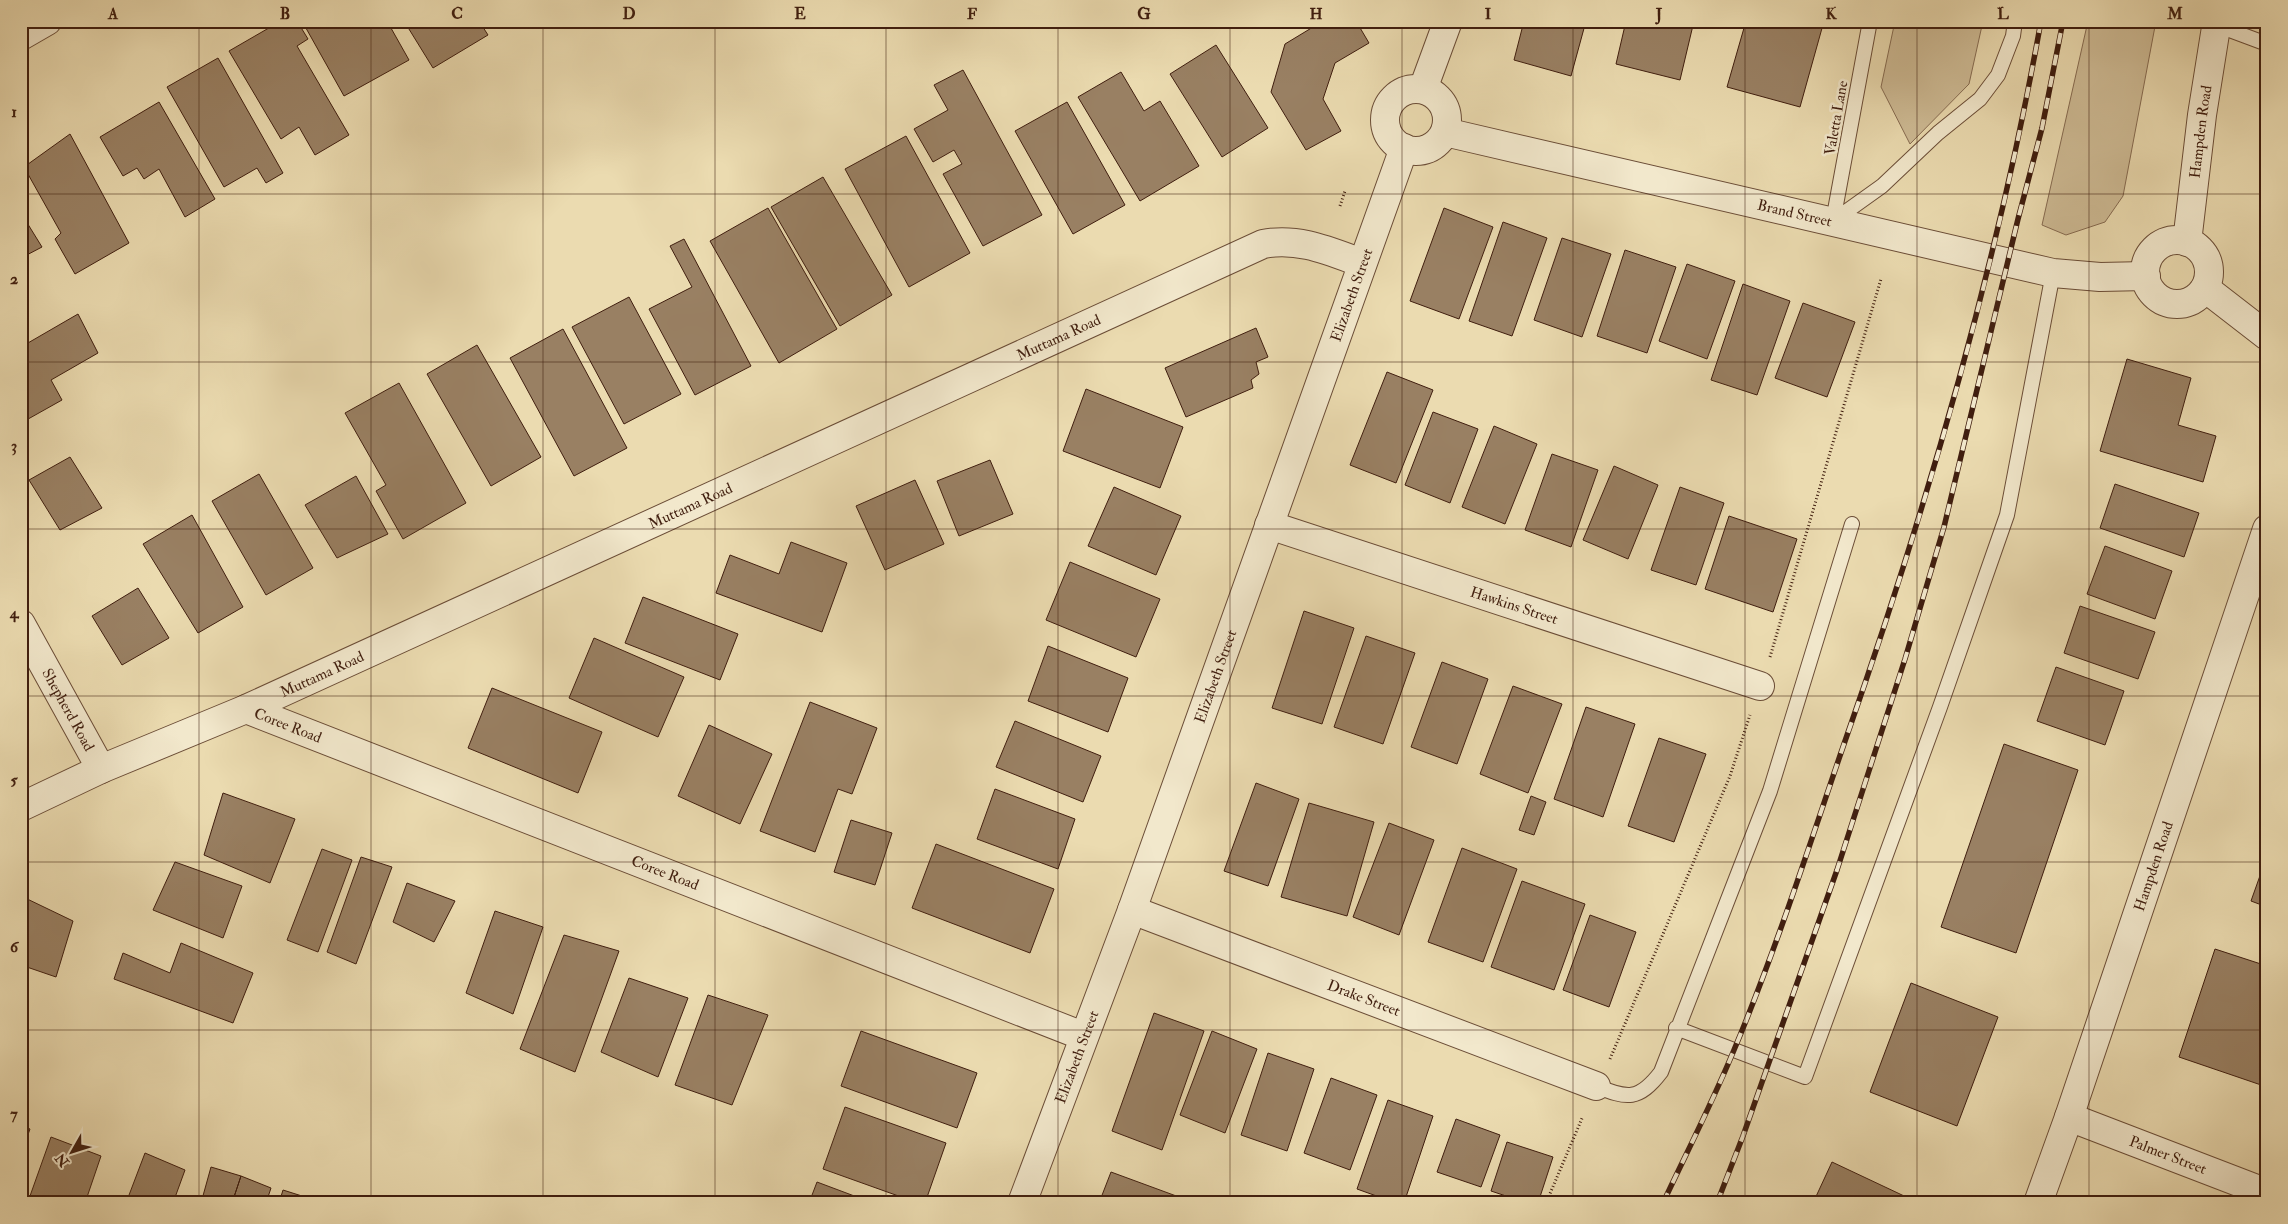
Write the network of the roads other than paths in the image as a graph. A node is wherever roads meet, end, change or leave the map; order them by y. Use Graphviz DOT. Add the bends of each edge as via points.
graph roads {
  1 [pos="47,21"];
  2 [pos="1448,21"];
  3 [pos="1870,21"];
  4 [pos="2015,21"];
  5 [pos="2216,23"];
  6 [pos="21,36"];
  7 [pos="2267,44"];
  8 [pos="1422,89"];
  9 [pos="1445,132"];
  10 [pos="1404,148"];
  11 [pos="1833,221"];
  12 [pos="2187,242"];
  13 [pos="1362,263"];
  14 [pos="2053,273"];
  15 [pos="2146,276"];
  16 [pos="2205,288"];
  17 [pos="2267,336"];
  18 [pos="1852,524"];
  19 [pos="1269,525"];
  20 [pos="2267,529"];
  21 [pos="21,624"];
  22 [pos="1760,686"];
  23 [pos="246,709"];
  24 [pos="101,768"];
  25 [pos="21,806"];
  26 [pos="1132,910"];
  27 [pos="1676,1028"];
  28 [pos="1083,1036"];
  29 [pos="1596,1086"];
  30 [pos="2069,1117"];
  31 [pos="2267,1193"];
  32 [pos="1022,1203"];
  33 [pos="2038,1203"];
  1 -- 6 [label="street"];
  2 -- 8 [label="street"];
  3 -- 11 [label="lane, Valetta Lane"];
  4 -- 11 [label="lane" via="2013,36 1998,75 1980,99 1882,186"];
  5 -- 7 [label="lane"];
  5 -- 12 [label="street, Hampden Road"];
  8 -- 9 [label="street" via="1438,98 1443,105"];
  8 -- 10 [label="street" via="1412,89 1394,97 1385,115 1389,135"];
  9 -- 10 [label="street" via="1440,140 1423,150"];
  9 -- 11 [label="street, Brand Street"];
  10 -- 13 [label="street, Elizabeth Street"];
  11 -- 14 [label="street, Brand Street"];
  12 -- 15 [label="street" via="2170,242 2154,251 2146,267"];
  12 -- 16 [label="street" via="2205,256 2209,277"];
  13 -- 19 [label="street, Elizabeth Street"];
  13 -- 23 [label="street, Muttama Road" via="1305,243 1280,240 1263,244"];
  14 -- 15 [label="street, Brand Street"];
  14 -- 27 [label="lane" via="2008,515 1805,1077"];
  15 -- 16 [label="street" via="2154,294 2171,304 2191,301"];
  16 -- 17 [label="street"];
  18 -- 27 [label="lane" via="1770,791"];
  19 -- 22 [label="street, Hawkins Street"];
  19 -- 26 [label="street, Elizabeth Street"];
  20 -- 30 [label="street, Hampden Road"];
  21 -- 24 [label="street, Shepherd Road"];
  23 -- 24 [label="street, Muttama Road"];
  23 -- 28 [label="street, Coree Road"];
  24 -- 25 [label="street, Muttama Road"];
  26 -- 28 [label="street, Elizabeth Street"];
  26 -- 29 [label="street, Drake Street"];
  27 -- 29 [label="lane" via="1661,1072 1640,1093 1621,1096"];
  28 -- 32 [label="street, Elizabeth Street"];
  30 -- 31 [label="street, Palmer Street"];
  30 -- 33 [label="street, Hampden Road"];
}
